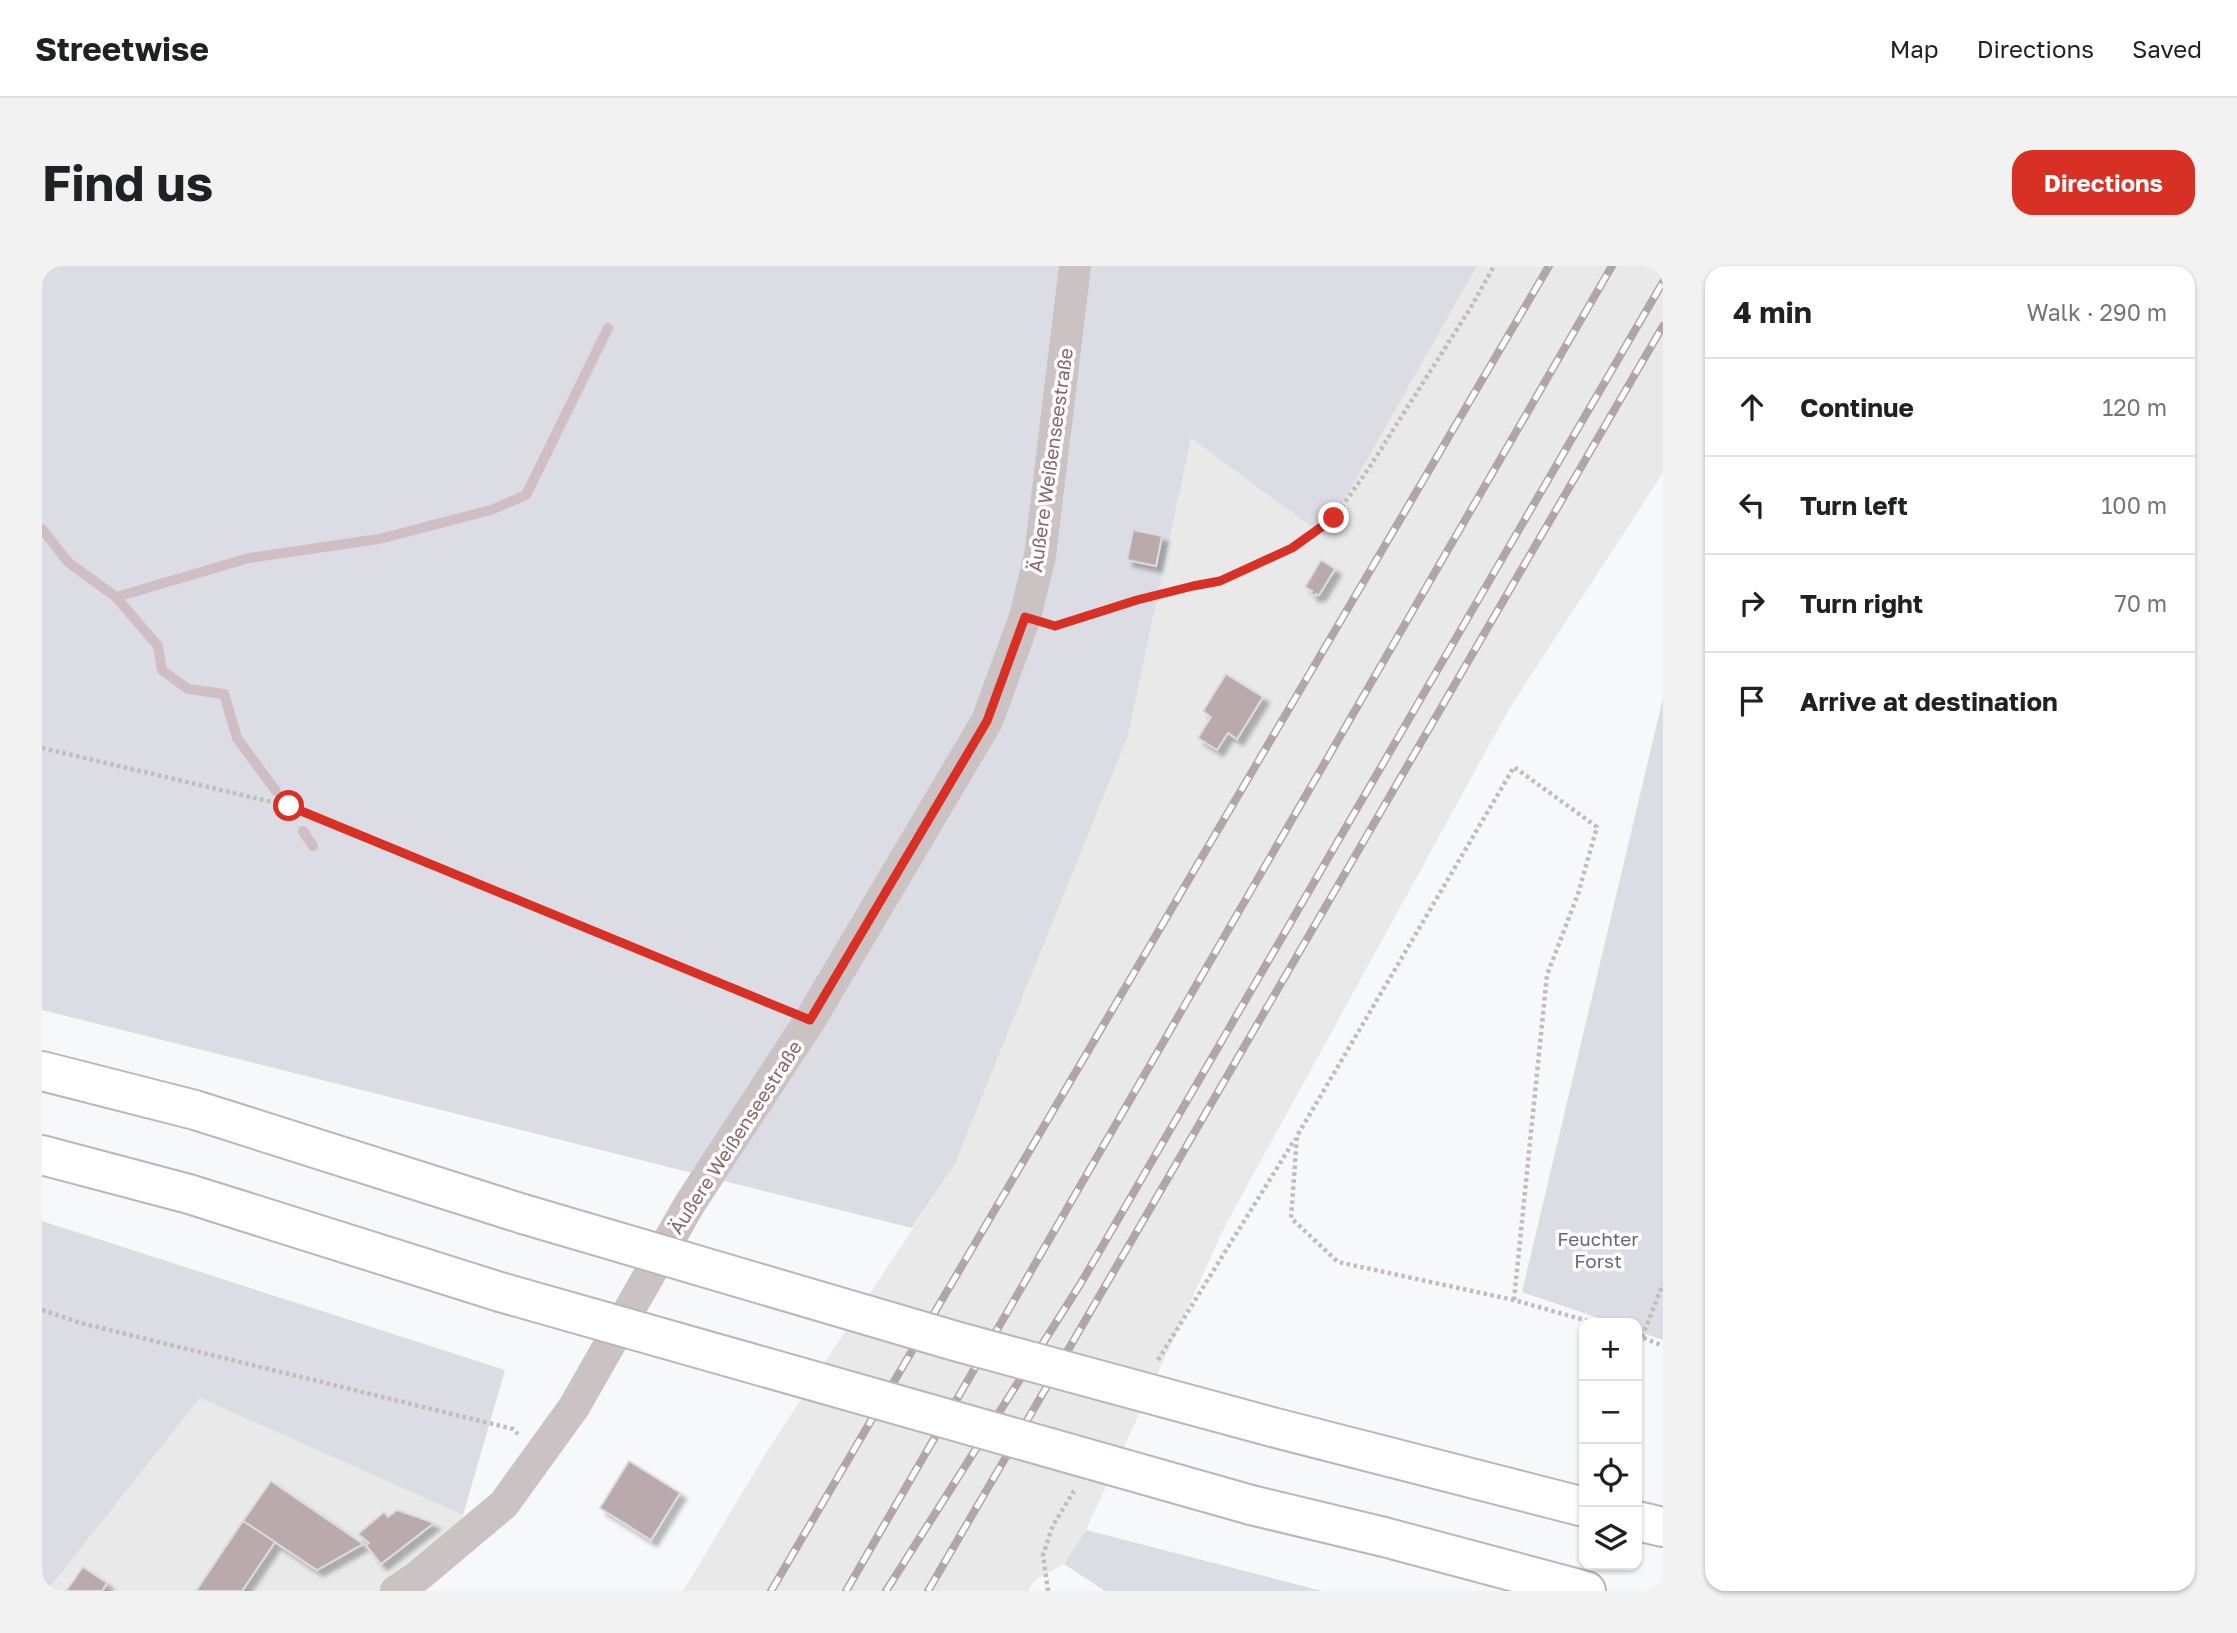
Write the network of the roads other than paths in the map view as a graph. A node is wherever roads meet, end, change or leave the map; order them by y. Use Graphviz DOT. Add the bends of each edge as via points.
graph roads {
  1 [pos="1075,266"];
  2 [pos="42,1070"];
  3 [pos="42,1155"];
  4 [pos="1579,1506"];
  5 [pos="396,1591"];
  6 [pos="1586,1591"];
  1 -- 5 [label="street, Äußere Weißenseestraße" via="1040,556 1025,617 987,721 810,1020 689,1205 574,1407 504,1504"];
  2 -- 4 [label="highway, bridge" via="195,1110 523,1214 955,1341"];
  3 -- 6 [label="highway, bridge" via="189,1194 500,1292 1251,1505"];
}
